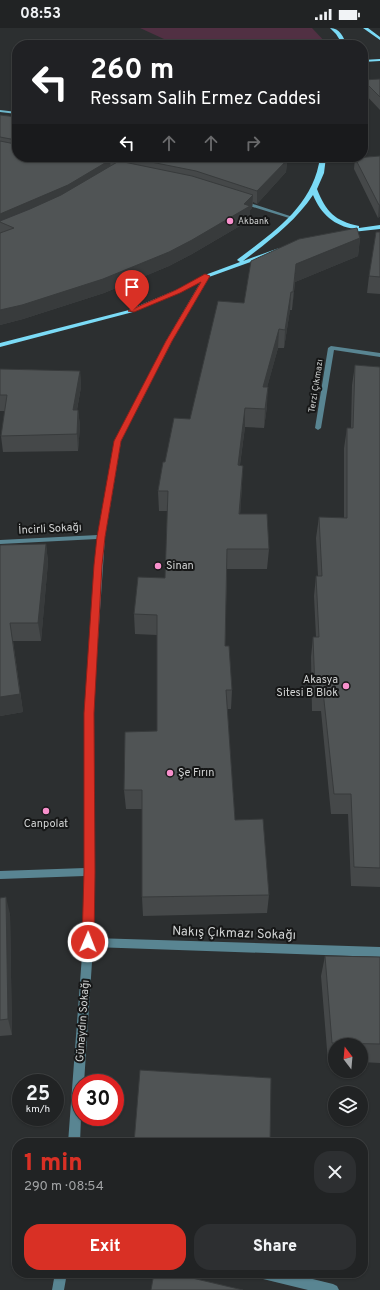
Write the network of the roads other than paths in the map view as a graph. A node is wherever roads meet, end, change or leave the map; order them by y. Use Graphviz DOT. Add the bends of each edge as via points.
graph roads {
  1 [pos="332,28"];
  2 [pos="365,28"];
  3 [pos="380,39"];
  4 [pos="342,40"];
  5 [pos="380,60"];
  6 [pos="368,61"];
  7 [pos="0,111"];
  8 [pos="12,112"];
  9 [pos="322,162"];
  10 [pos="314,189"];
  11 [pos="238,200"];
  12 [pos="291,217"];
  13 [pos="380,227"];
  14 [pos="341,233"];
  15 [pos="283,248"];
  16 [pos="234,265"];
  17 [pos="207,276"];
  18 [pos="0,345"];
  19 [pos="380,355"];
  20 [pos="318,428"];
  21 [pos="101,537"];
  22 [pos="0,542"];
  23 [pos="90,872"];
  24 [pos="0,875"];
  25 [pos="88,942"];
  26 [pos="380,952"];
  27 [pos="74,1138"];
  28 [pos="60,1278"];
  29 [pos="283,1278"];
  30 [pos="58,1290"];
  31 [pos="332,1290"];
  1 -- 4 [label="main road"];
  2 -- 3 [label="main road"];
  5 -- 6 [label="main road"];
  7 -- 8 [label="street"];
  9 -- 10 [label="main road" via="320,178"];
  10 -- 12 [label="main road" via="308,200"];
  10 -- 13 [label="main road" via="322,208 340,223 349,226"];
  11 -- 12 [label="street"];
  12 -- 16 [label="main road"];
  13 -- 14 [label="main road"];
  15 -- 16 [label="main road"];
  16 -- 17 [label="main road"];
  17 -- 18 [label="main road" via="132,311"];
  17 -- 21 [label="street, Günaydın Sokağı" via="169,341 118,441"];
  19 -- 20 [label="street, Terzi Çıkmazı" via="331,348"];
  21 -- 22 [label="street, İncirli Sokağı"];
  21 -- 23 [label="street, Günaydın Sokağı" via="89,713"];
  23 -- 24 [label="street"];
  23 -- 25 [label="street, Günaydın Sokağı"];
  25 -- 26 [label="street, Nakış Çıkmazı Sokağı"];
  25 -- 27 [label="street, Günaydın Sokağı"];
  28 -- 30 [label="street"];
  29 -- 31 [label="street"];
}
